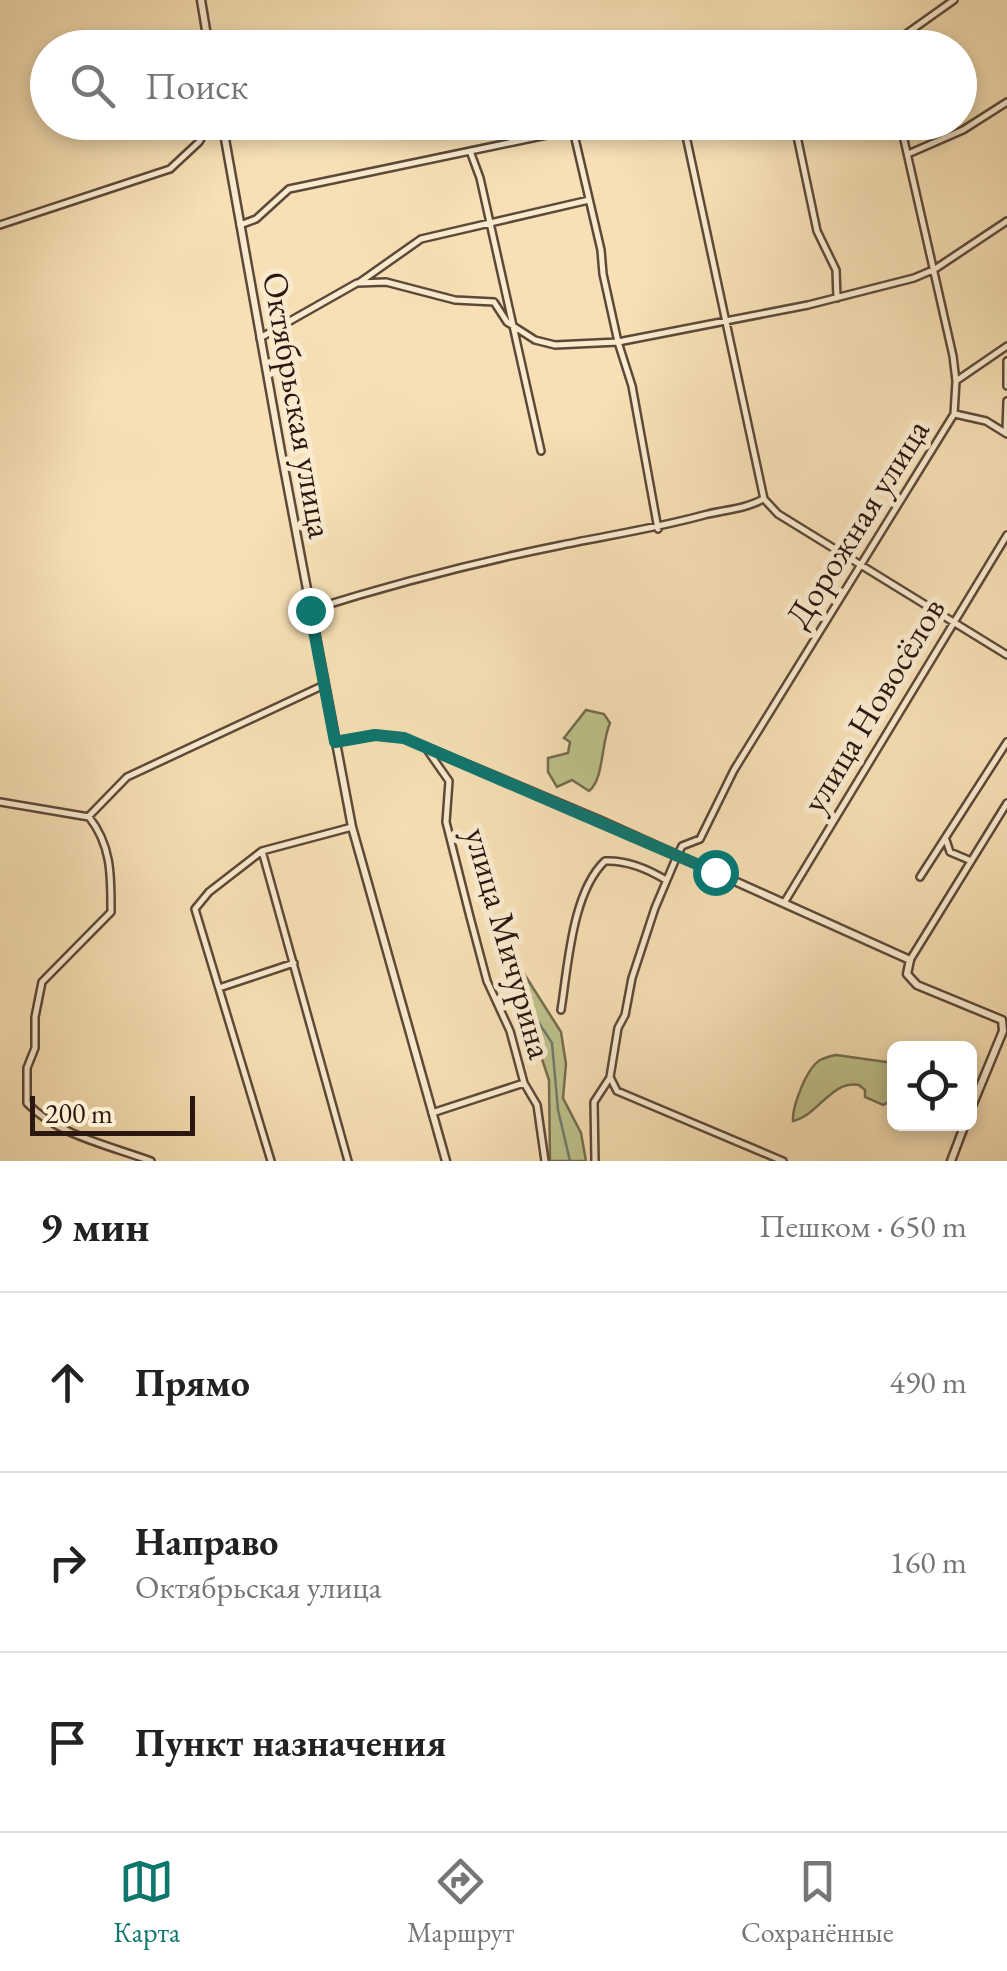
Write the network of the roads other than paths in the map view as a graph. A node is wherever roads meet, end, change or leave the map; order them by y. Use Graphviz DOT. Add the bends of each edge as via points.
graph roads {
  1 [pos="200,0"];
  2 [pos="954,0"];
  3 [pos="206,30"];
  4 [pos="912,30"];
  5 [pos="1007,102"];
  6 [pos="977,121"];
  7 [pos="200,140"];
  8 [pos="225,140"];
  9 [pos="524,140"];
  10 [pos="575,140"];
  11 [pos="687,140"];
  12 [pos="798,140"];
  13 [pos="904,140"];
  14 [pos="940,140"];
  15 [pos="470,151"];
  16 [pos="908,154"];
  17 [pos="589,200"];
  18 [pos="1007,221"];
  19 [pos="490,223"];
  20 [pos="0,225"];
  21 [pos="240,225"];
  22 [pos="935,268"];
  23 [pos="357,284"];
  24 [pos="837,298"];
  25 [pos="727,322"];
  26 [pos="512,325"];
  27 [pos="260,338"];
  28 [pos="618,342"];
  29 [pos="1007,346"];
  30 [pos="1007,360"];
  31 [pos="956,381"];
  32 [pos="1007,386"];
  33 [pos="1007,401"];
  34 [pos="954,414"];
  35 [pos="1007,434"];
  36 [pos="541,451"];
  37 [pos="764,498"];
  38 [pos="658,528"];
  39 [pos="1007,535"];
  40 [pos="861,564"];
  41 [pos="310,610"];
  42 [pos="953,621"];
  43 [pos="1007,655"];
  44 [pos="324,685"];
  45 [pos="335,742"];
  46 [pos="1007,742"];
  47 [pos="423,745"];
  48 [pos="0,802"];
  49 [pos="1007,803"];
  50 [pos="88,817"];
  51 [pos="352,827"];
  52 [pos="946,838"];
  53 [pos="262,851"];
  54 [pos="677,856"];
  55 [pos="971,861"];
  56 [pos="920,877"];
  57 [pos="666,880"];
  58 [pos="784,903"];
  59 [pos="910,960"];
  60 [pos="294,963"];
  61 [pos="219,988"];
  62 [pos="560,1010"];
  63 [pos="1005,1025"];
  64 [pos="610,1077"];
  65 [pos="524,1083"];
  66 [pos="617,1091"];
  67 [pos="600,1092"];
  68 [pos="977,1095"];
  69 [pos="432,1114"];
  70 [pos="962,1131"];
  71 [pos="152,1161"];
  72 [pos="271,1161"];
  73 [pos="348,1161"];
  74 [pos="446,1161"];
  75 [pos="545,1161"];
  76 [pos="594,1161"];
  77 [pos="782,1161"];
  78 [pos="951,1161"];
  1 -- 3 [label="street"];
  2 -- 4 [label="street"];
  5 -- 6 [label="street"];
  7 -- 20 [label="street" via="170,170"];
  8 -- 21 [label="street, Октябрьская улица"];
  9 -- 15 [label="street"];
  10 -- 17 [label="street"];
  11 -- 25 [label="street"];
  12 -- 24 [label="street" via="817,231 836,270"];
  13 -- 16 [label="street, Дорожная улица"];
  14 -- 16 [label="street"];
  15 -- 19 [label="street"];
  15 -- 21 [label="street" via="289,188"];
  16 -- 22 [label="street, Дорожная улица"];
  17 -- 19 [label="street"];
  17 -- 28 [label="street"];
  18 -- 22 [label="street"];
  19 -- 23 [label="street" via="422,239"];
  19 -- 26 [label="street"];
  21 -- 27 [label="street, Октябрьская улица"];
  22 -- 24 [label="street"];
  22 -- 31 [label="street, Дорожная улица"];
  23 -- 26 [label="street" via="386,282 455,300 487,300"];
  23 -- 27 [label="street"];
  24 -- 25 [label="street"];
  25 -- 28 [label="street"];
  25 -- 37 [label="street"];
  26 -- 28 [label="street" via="555,345"];
  26 -- 36 [label="street"];
  27 -- 41 [label="street, Октябрьская улица"];
  28 -- 38 [label="street"];
  29 -- 31 [label="street"];
  30 -- 32 [label="street"];
  31 -- 34 [label="street, Дорожная улица"];
  33 -- 35 [label="street"];
  34 -- 35 [label="street"];
  34 -- 40 [label="street, Дорожная улица"];
  37 -- 38 [label="street"];
  37 -- 40 [label="street" via="778,514"];
  38 -- 41 [label="street" via="446,570"];
  39 -- 42 [label="street, улица Новосёлов"];
  40 -- 42 [label="street"];
  40 -- 54 [label="street, Дорожная улица" via="734,770 700,839 682,846"];
  41 -- 44 [label="street, Октябрьская улица"];
  42 -- 43 [label="street"];
  42 -- 58 [label="street, улица Новосёлов"];
  44 -- 45 [label="street, Октябрьская улица"];
  44 -- 50 [label="street" via="128,777"];
  45 -- 47 [label="street" via="387,734"];
  45 -- 51 [label="street, Октябрьская улица"];
  46 -- 52 [label="street"];
  47 -- 54 [label="street"];
  47 -- 65 [label="street, улица Мичурина" via="448,781 446,822 462,886 486,980"];
  48 -- 50 [label="street"];
  49 -- 55 [label="street"];
  50 -- 71 [label="street" via="106,846 111,912 42,982 26,1104 73,1132"];
  51 -- 53 [label="street"];
  51 -- 69 [label="street, Октябрьская улица"];
  52 -- 55 [label="street" via="950,852"];
  52 -- 56 [label="street"];
  53 -- 60 [label="street"];
  53 -- 61 [label="street" via="195,910"];
  54 -- 57 [label="street, Дорожная улица"];
  54 -- 58 [label="street"];
  55 -- 59 [label="street"];
  57 -- 62 [label="street" via="617,861 605,861 592,873"];
  57 -- 64 [label="street, Дорожная улица" via="632,978"];
  58 -- 59 [label="street"];
  59 -- 63 [label="street" via="907,974 917,985 995,1014"];
  60 -- 61 [label="street"];
  60 -- 73 [label="street"];
  61 -- 72 [label="street"];
  63 -- 68 [label="street"];
  64 -- 66 [label="street"];
  64 -- 67 [label="street"];
  65 -- 69 [label="street"];
  65 -- 75 [label="street, улица Мичурина" via="537,1105"];
  66 -- 67 [label="street"];
  66 -- 77 [label="street"];
  67 -- 76 [label="street" via="592,1114"];
  69 -- 74 [label="street, Октябрьская улица"];
  70 -- 78 [label="street"];
}
